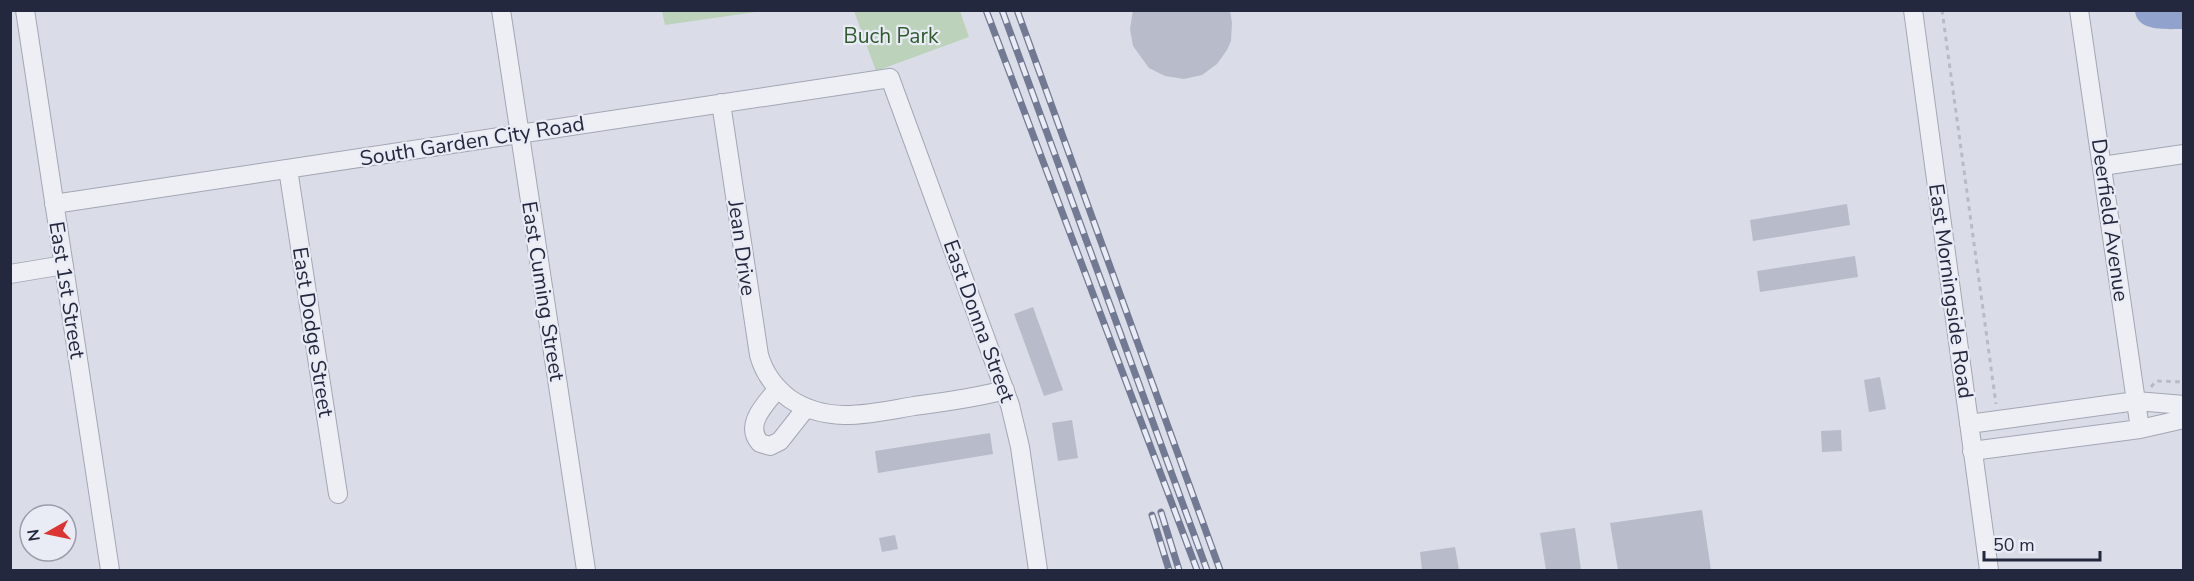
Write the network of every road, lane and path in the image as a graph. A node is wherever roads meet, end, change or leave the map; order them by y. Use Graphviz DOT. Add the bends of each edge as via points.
graph roads {
  1 [pos="25,10"];
  2 [pos="501,10"];
  3 [pos="1913,10"];
  4 [pos="1942,10"];
  5 [pos="2079,10"];
  6 [pos="890,78"];
  7 [pos="721,103"];
  8 [pos="519,134"];
  9 [pos="2184,154"];
  10 [pos="2102,166"];
  11 [pos="288,169"];
  12 [pos="54,204"];
  13 [pos="64,265"];
  14 [pos="10,274"];
  15 [pos="2184,382"];
  16 [pos="778,388"];
  17 [pos="1005,390"];
  18 [pos="2135,395"];
  19 [pos="2184,405"];
  20 [pos="1997,407"];
  21 [pos="806,408"];
  22 [pos="2184,419"];
  23 [pos="1969,424"];
  24 [pos="2140,429"];
  25 [pos="1972,451"];
  26 [pos="338,494"];
  27 [pos="110,570"];
  28 [pos="586,570"];
  29 [pos="1038,570"];
  30 [pos="1989,570"];
  1 -- 12 [label="street, East 1st Street"];
  2 -- 8 [label="street, East Cuming Street"];
  3 -- 23 [label="street, East Morningside Road"];
  4 -- 20 [label="path"];
  5 -- 10 [label="street, Deerfield Avenue"];
  6 -- 7 [label="street, South Garden City Road"];
  6 -- 17 [label="street, East Donna Street"];
  7 -- 8 [label="street, South Garden City Road"];
  7 -- 16 [label="street, Jean Drive" via="759,355 765,372"];
  8 -- 11 [label="street, South Garden City Road"];
  8 -- 28 [label="street, East Cuming Street"];
  9 -- 10 [label="street"];
  10 -- 18 [label="street, Deerfield Avenue"];
  11 -- 12 [label="street, South Garden City Road"];
  11 -- 26 [label="street, East Dodge Street"];
  12 -- 13 [label="street, East 1st Street"];
  13 -- 14 [label="street"];
  13 -- 27 [label="street, East 1st Street"];
  15 -- 18 [label="path" via="2156,381"];
  16 -- 21 [label="street, Jean Drive"];
  16 -- 21 [label="street" via="754,422 754,434 760,443 770,446 780,441"];
  17 -- 21 [label="street, Jean Drive" via="854,415 827,415"];
  17 -- 29 [label="street, East Donna Street" via="1020,447"];
  18 -- 19 [label="street"];
  18 -- 23 [label="street"];
  18 -- 24 [label="street, Deerfield Avenue"];
  22 -- 24 [label="street"];
  23 -- 25 [label="street, East Morningside Road"];
  24 -- 25 [label="street"];
  25 -- 30 [label="street, East Morningside Road"];
}
